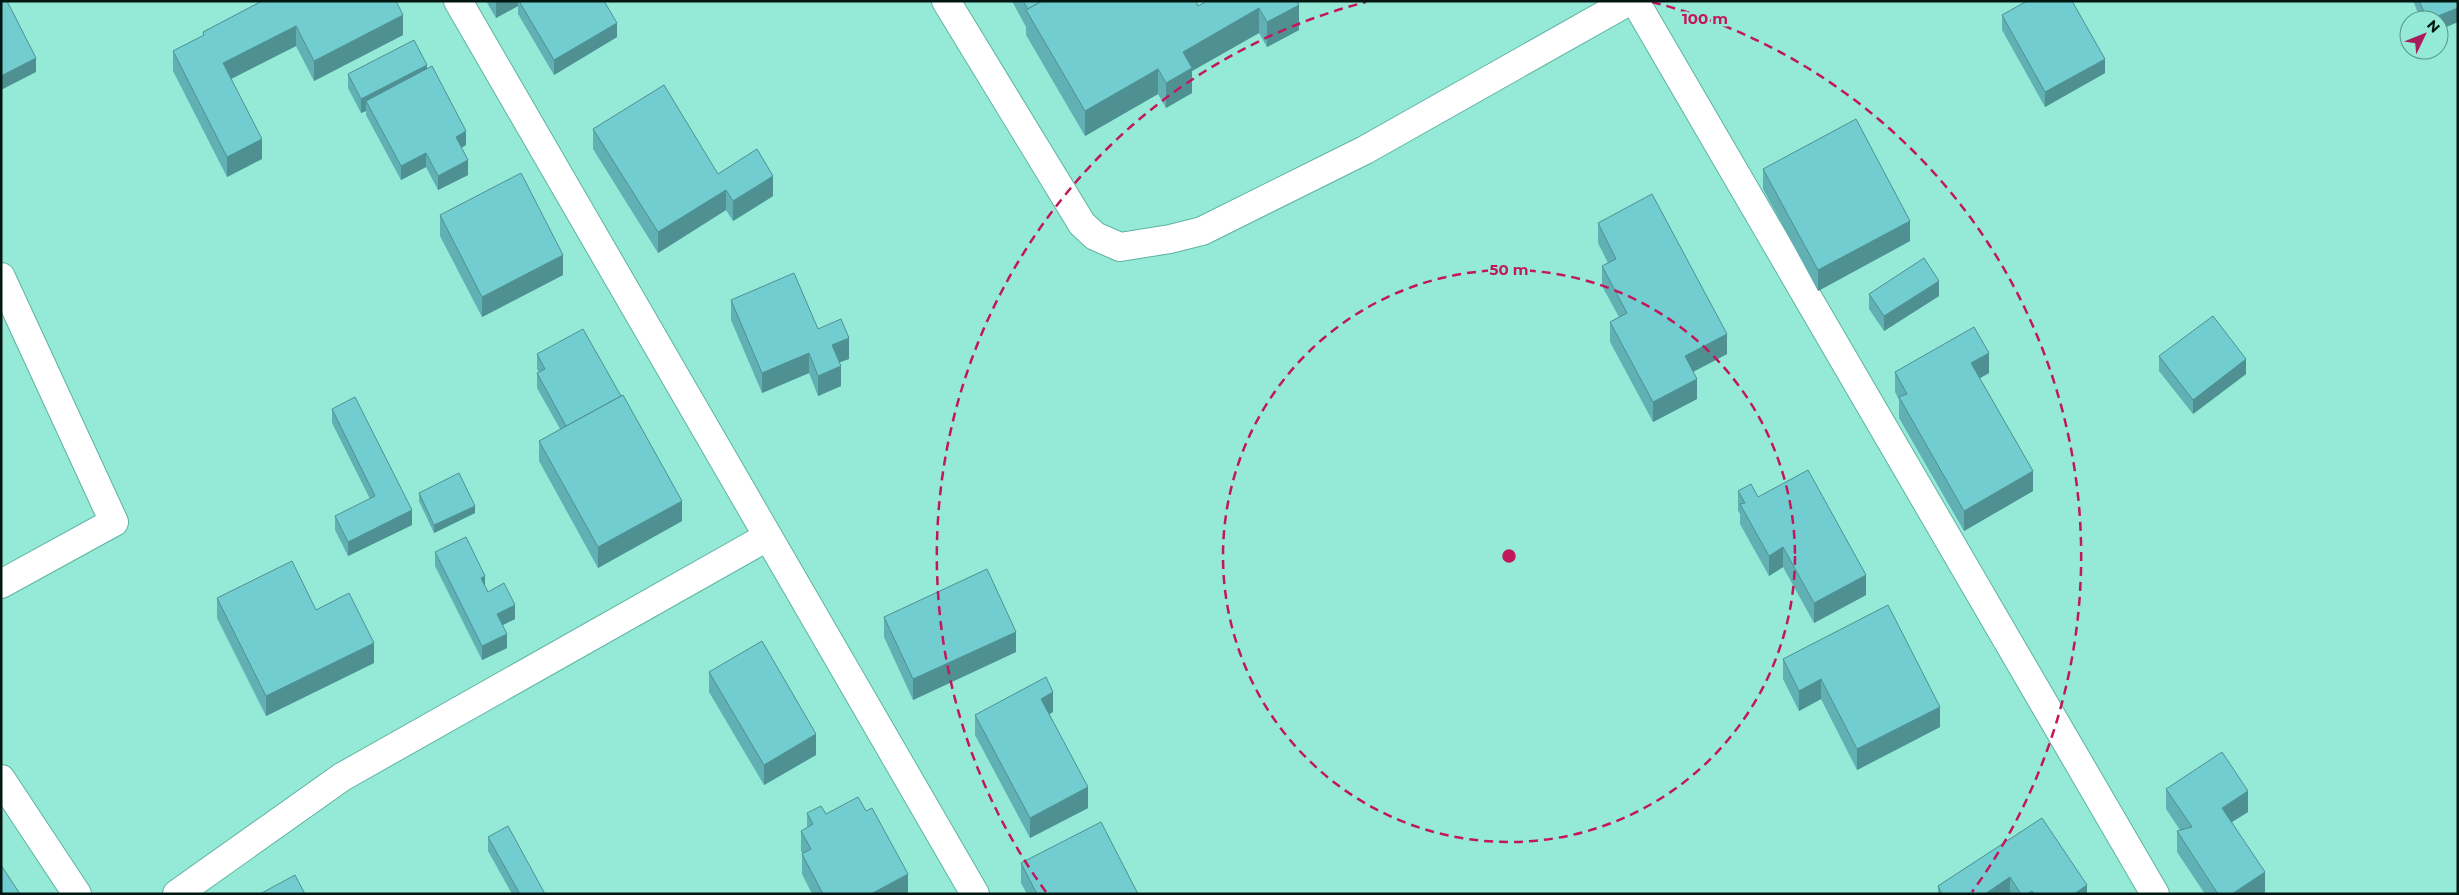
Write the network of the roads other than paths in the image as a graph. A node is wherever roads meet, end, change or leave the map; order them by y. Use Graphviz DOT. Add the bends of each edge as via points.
graph roads {
  1 [pos="458,1"];
  2 [pos="946,1"];
  3 [pos="1629,1"];
  4 [pos="1635,1"];
  5 [pos="1,277"];
  6 [pos="767,537"];
  7 [pos="1,584"];
  8 [pos="1,778"];
  9 [pos="77,894"];
  10 [pos="176,894"];
  11 [pos="975,894"];
  12 [pos="2155,894"];
  1 -- 6 [label="street"];
  2 -- 3 [label="street" via="1082,224 1095,236 1120,247 1202,231 1365,150"];
  4 -- 12 [label="street"];
  5 -- 7 [label="street" via="114,522"];
  6 -- 10 [label="street" via="342,776"];
  6 -- 11 [label="street"];
  8 -- 9 [label="street"];
}
